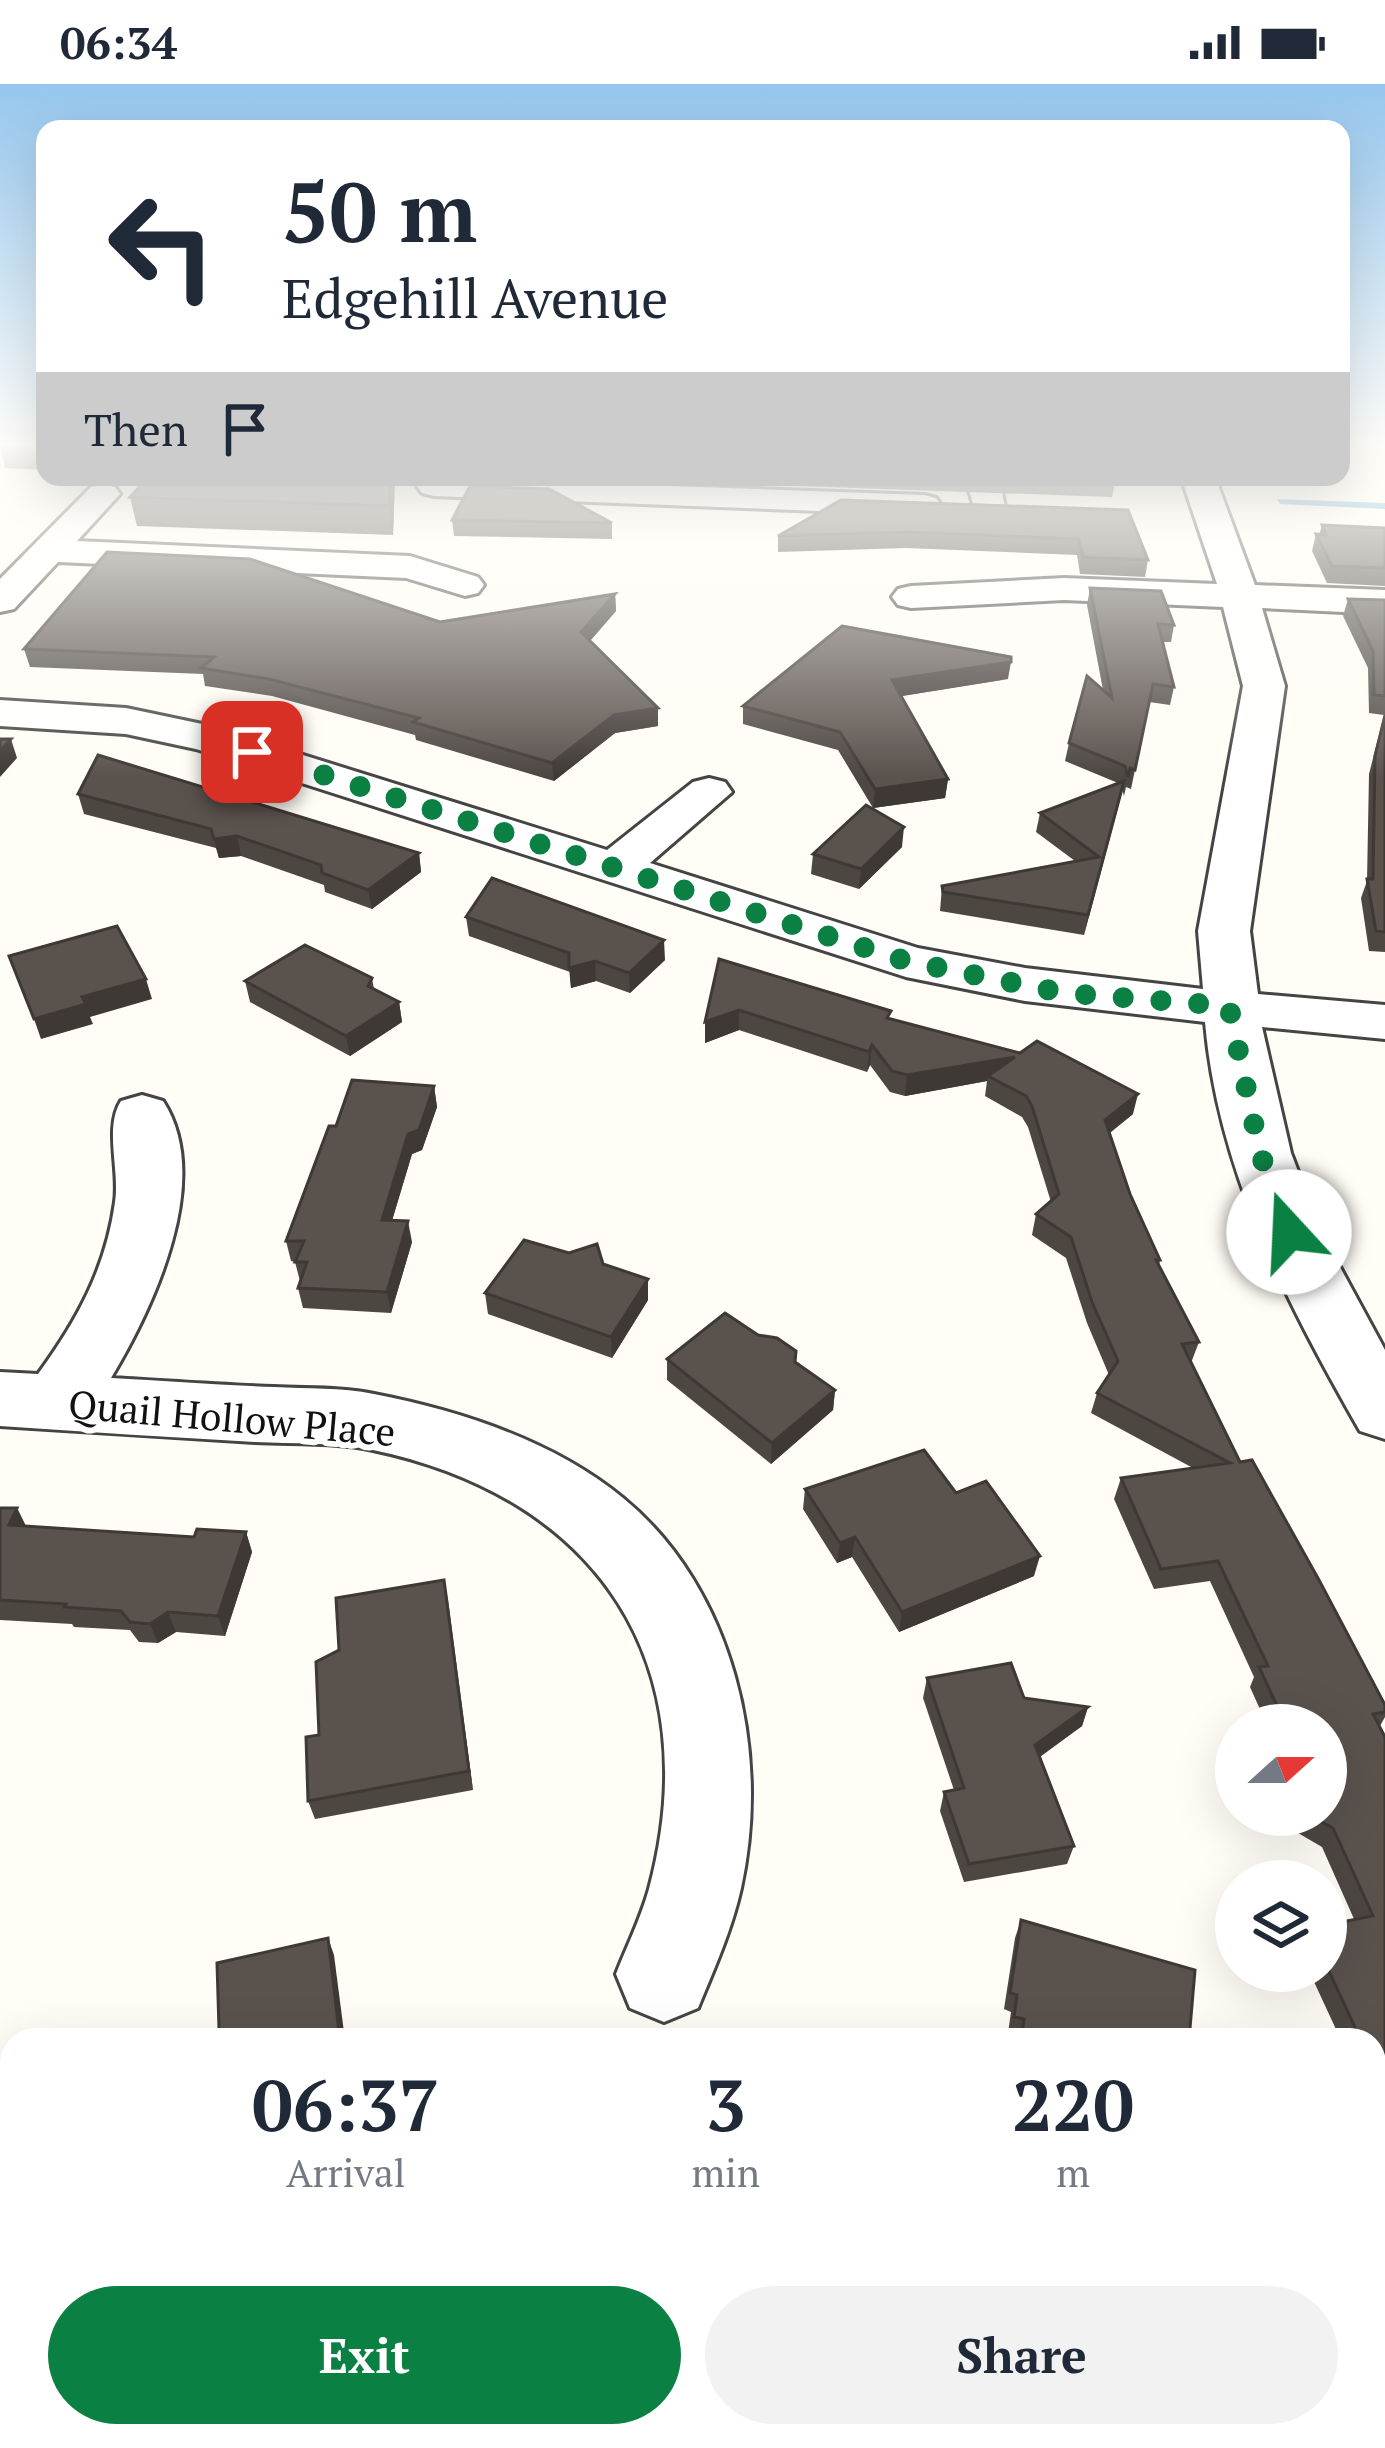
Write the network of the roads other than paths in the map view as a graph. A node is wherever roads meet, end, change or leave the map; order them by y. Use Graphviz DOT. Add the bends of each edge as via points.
graph roads {
  1 [pos="43,556"];
  2 [pos="161,556"];
  3 [pos="1226,556"];
  4 [pos="465,584"];
  5 [pos="1240,596"];
  6 [pos="911,597"];
  7 [pos="0,601"];
  8 [pos="1385,602"];
  9 [pos="0,713"];
  10 [pos="709,792"];
  11 [pos="615,867"];
  12 [pos="1229,1006"];
  13 [pos="1385,1022"];
  14 [pos="142,1114"];
  15 [pos="28,1401"];
  16 [pos="1385,1412"];
  17 [pos="664,1974"];
  1 -- 7 [label="street"];
  2 -- 4 [label="street" via="410,568"];
  3 -- 5 [label="street"];
  5 -- 6 [label="street" via="1046,589"];
  5 -- 8 [label="street"];
  5 -- 12 [label="street" via="1264,686 1224,931"];
  9 -- 11 [label="street" via="185,732"];
  10 -- 11 [label="street"];
  11 -- 12 [label="street" via="992,982"];
  12 -- 13 [label="street"];
  12 -- 16 [label="street" via="1260,1153 1289,1232"];
  14 -- 15 [label="street" via="152,1164 148,1220 130,1281 96,1347"];
  15 -- 17 [label="street, Quail Hollow Place" via="370,1421 446,1439 565,1498 638,1560 689,1651 704,1712 709,1794 697,1882"];
}
